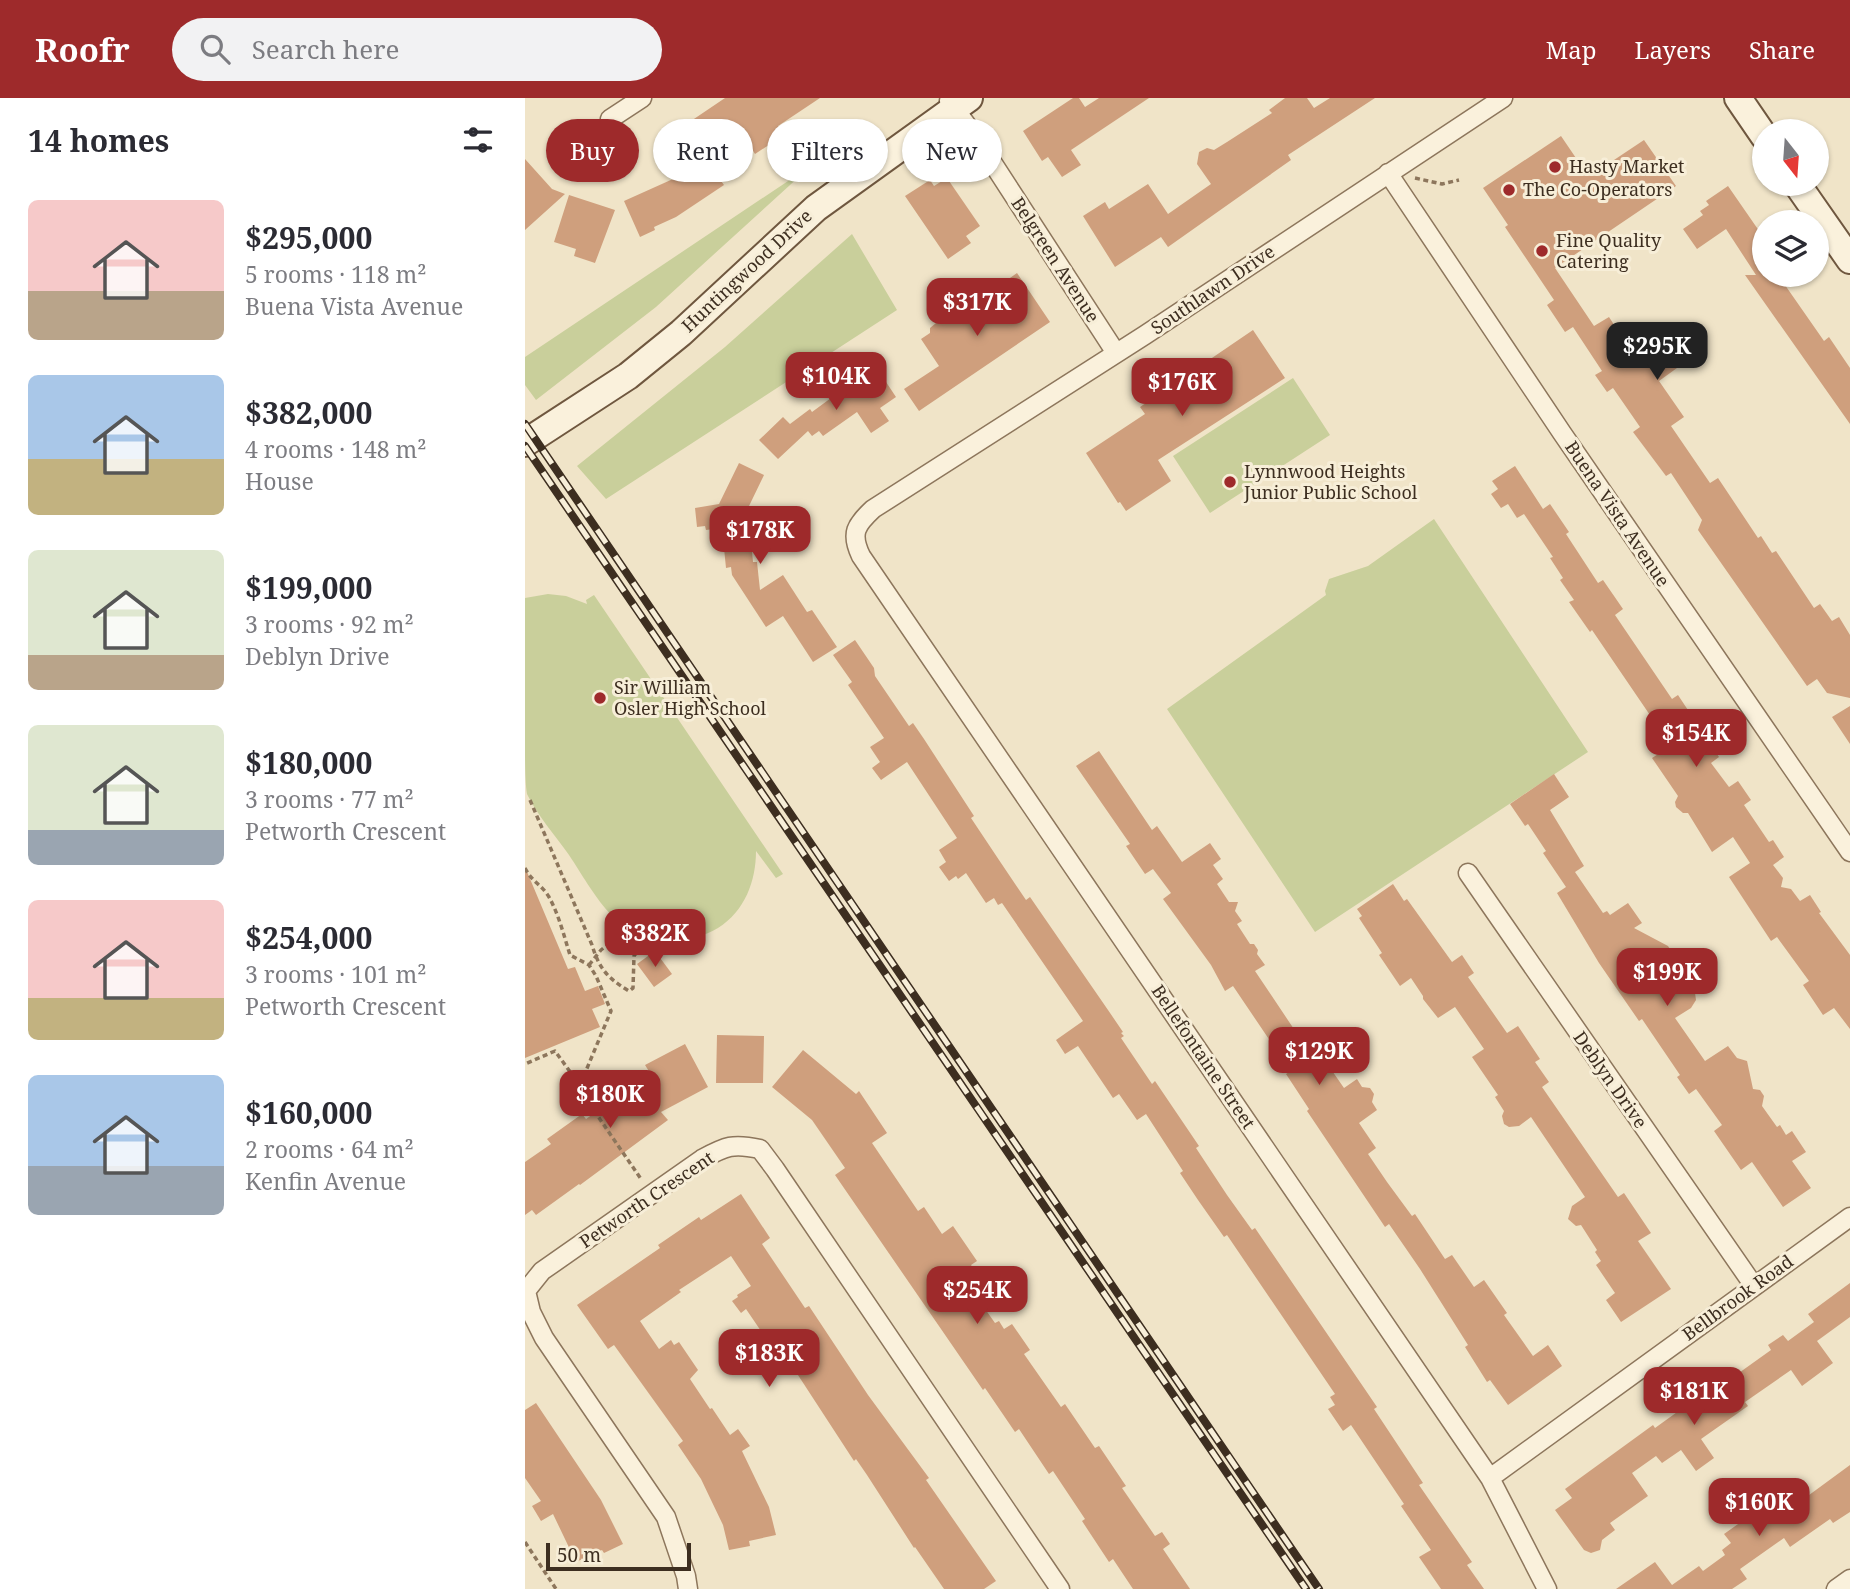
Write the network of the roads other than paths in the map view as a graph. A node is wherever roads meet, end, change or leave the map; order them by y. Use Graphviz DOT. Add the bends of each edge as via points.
graph roads {
  1 [pos="642,98"];
  2 [pos="1503,98"];
  3 [pos="1738,98"];
  4 [pos="956,102"];
  5 [pos="610,119"];
  6 [pos="1753,119"];
  7 [pos="1388,173"];
  8 [pos="1805,196"];
  9 [pos="1850,260"];
  10 [pos="1117,352"];
  11 [pos="525,443"];
  12 [pos="856,530"];
  13 [pos="1850,852"];
  14 [pos="1468,873"];
  15 [pos="1850,1217"];
  16 [pos="1753,1286"];
  17 [pos="1490,1478"];
  18 [pos="1850,1579"];
  19 [pos="688,1589"];
  20 [pos="1060,1589"];
  21 [pos="1547,1589"];
  22 [pos="1836,1589"];
  1 -- 5 [label="street"];
  2 -- 7 [label="street, Southlawn Drive"];
  3 -- 6 [label="street"];
  4 -- 10 [label="street, Belgreen Avenue"];
  4 -- 11 [label="street, Huntingwood Drive" via="815,208 628,376"];
  7 -- 10 [label="street, Southlawn Drive"];
  7 -- 13 [label="street, Buena Vista Avenue"];
  8 -- 9 [label="street"];
  10 -- 12 [label="street, Southlawn Drive" via="873,509"];
  12 -- 17 [label="street, Bellefontaine Street" via="854,542 861,556"];
  14 -- 16 [label="street, Deblyn Drive"];
  15 -- 16 [label="street, Bellbrook Road"];
  16 -- 17 [label="street, Bellbrook Road"];
  17 -- 21 [label="street, Bellefontaine Street"];
  18 -- 22 [label="street"];
  19 -- 20 [label="street, Petworth Crescent" via="666,1517 544,1338 526,1291 542,1271 702,1159 727,1146 743,1145 760,1149"];
}
